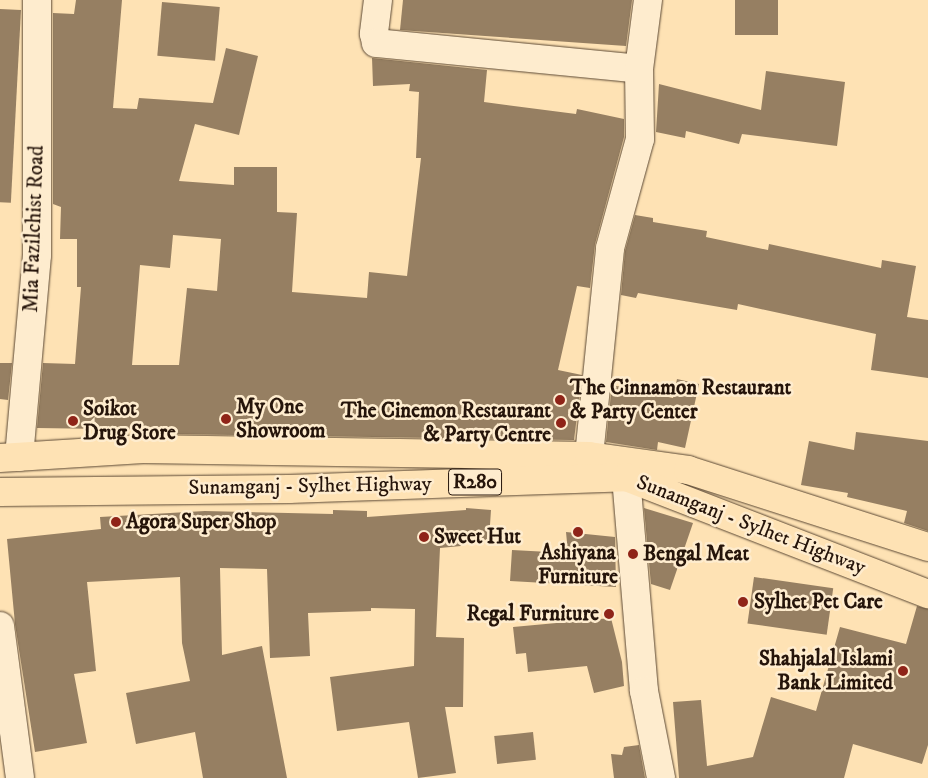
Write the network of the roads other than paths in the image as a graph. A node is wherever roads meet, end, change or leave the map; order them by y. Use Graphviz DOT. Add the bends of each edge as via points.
graph roads {
  1 [pos="37,0"];
  2 [pos="378,0"];
  3 [pos="648,0"];
  4 [pos="639,70"];
  5 [pos="589,456"];
  6 [pos="10,458"];
  7 [pos="626,476"];
  8 [pos="0,492"];
  9 [pos="928,547"];
  10 [pos="928,594"];
  11 [pos="0,626"];
  12 [pos="20,778"];
  13 [pos="662,778"];
  1 -- 6 [label="street, Mia Fazilchist Road" via="37,254"];
  2 -- 4 [label="street" via="376,43"];
  3 -- 4 [label="street"];
  4 -- 5 [label="street" via="640,139 610,248"];
  5 -- 6 [label="main road, Sunamganj - Sylhet Highway / R280" via="144,449"];
  5 -- 9 [label="main road, Sunamganj - Sylhet Highway / R280" via="688,470"];
  7 -- 8 [label="main road, Sunamganj - Sylhet Highway / R280" via="288,489"];
  7 -- 10 [label="main road, Sunamganj - Sylhet Highway / R280"];
  7 -- 13 [label="street" via="644,691"];
  11 -- 12 [label="street"];
}
